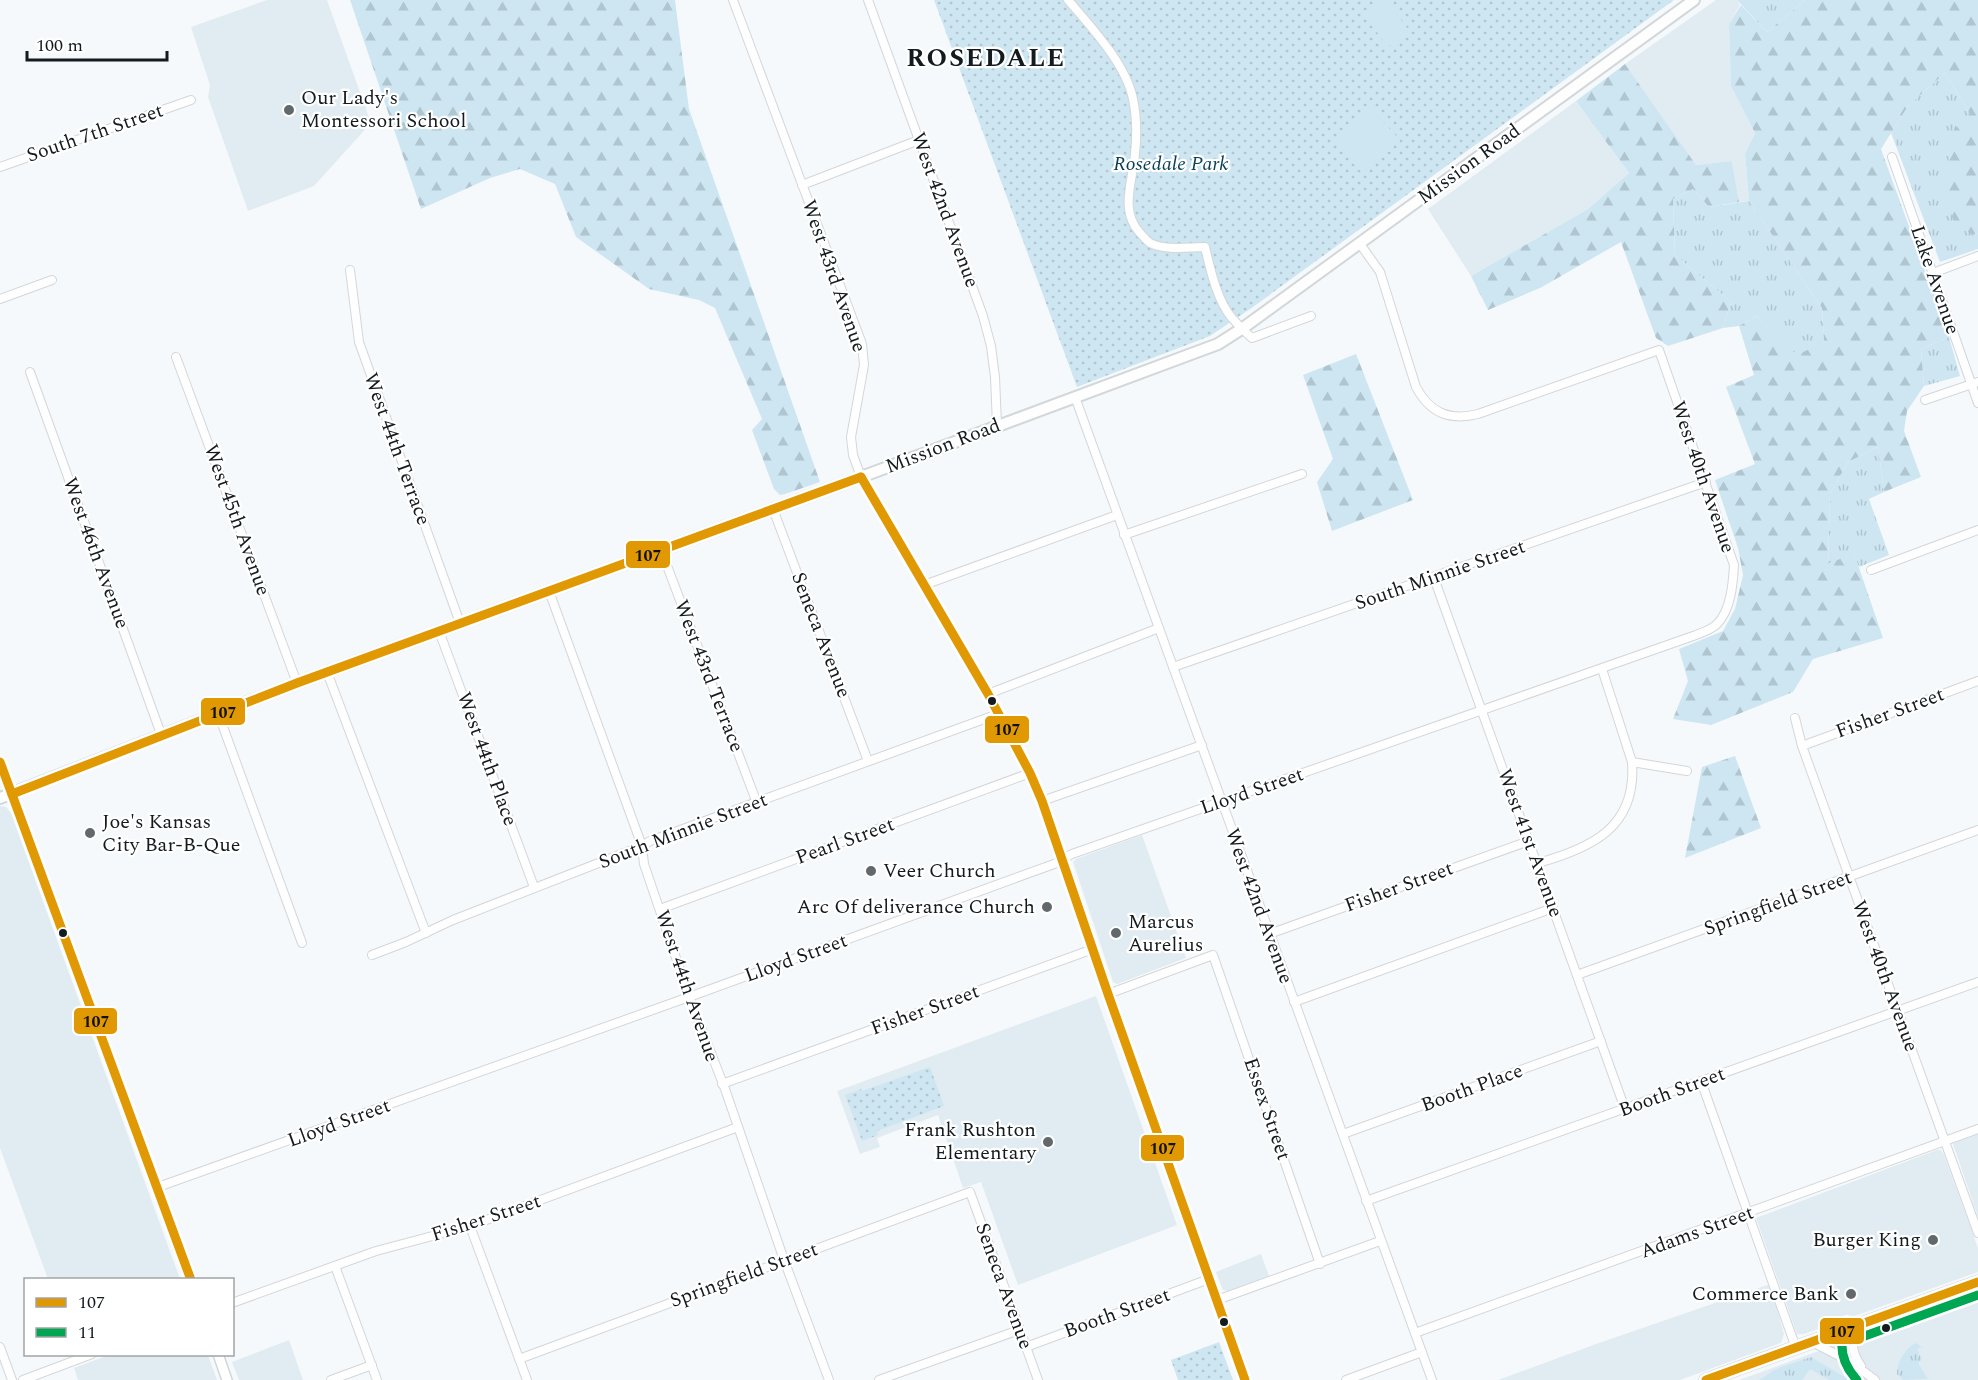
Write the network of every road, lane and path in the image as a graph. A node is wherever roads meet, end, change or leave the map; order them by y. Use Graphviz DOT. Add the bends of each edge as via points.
graph roads {
  1 [pos="733,0"];
  2 [pos="868,0"];
  3 [pos="1068,0"];
  4 [pos="1694,0"];
  5 [pos="191,100"];
  6 [pos="919,140"];
  7 [pos="1892,157"];
  8 [pos="0,167"];
  9 [pos="802,184"];
  10 [pos="1360,244"];
  11 [pos="1978,256"];
  12 [pos="350,270"];
  13 [pos="1933,273"];
  14 [pos="52,280"];
  15 [pos="0,299"];
  16 [pos="1311,316"];
  17 [pos="1244,328"];
  18 [pos="176,357"];
  19 [pos="30,372"];
  20 [pos="1975,383"];
  21 [pos="1075,397"];
  22 [pos="1925,400"];
  23 [pos="1978,403"];
  24 [pos="997,425"];
  25 [pos="1302,474"];
  26 [pos="861,477"];
  27 [pos="1706,482"];
  28 [pos="773,509"];
  29 [pos="1117,515"];
  30 [pos="1978,530"];
  31 [pos="1124,535"];
  32 [pos="662,550"];
  33 [pos="1871,570"];
  34 [pos="1434,578"];
  35 [pos="924,585"];
  36 [pos="549,591"];
  37 [pos="1727,606"];
  38 [pos="460,623"];
  39 [pos="1159,628"];
  40 [pos="439,631"];
  41 [pos="1173,668"];
  42 [pos="1602,669"];
  43 [pos="327,672"];
  44 [pos="1978,681"];
  45 [pos="297,682"];
  46 [pos="988,694"];
  47 [pos="1482,711"];
  48 [pos="218,713"];
  49 [pos="998,714"];
  50 [pos="1795,718"];
  51 [pos="161,734"];
  52 [pos="1202,745"];
  53 [pos="1802,746"];
  54 [pos="868,761"];
  55 [pos="0,762"];
  56 [pos="1632,762"];
  57 [pos="1688,771"];
  58 [pos="1030,773"];
  59 [pos="12,794"];
  60 [pos="0,798"];
  61 [pos="1042,801"];
  62 [pos="1222,801"];
  63 [pos="757,803"];
  64 [pos="1978,830"];
  65 [pos="1530,841"];
  66 [pos="642,846"];
  67 [pos="1063,858"];
  68 [pos="1538,863"];
  69 [pos="1850,878"];
  70 [pos="534,887"];
  71 [pos="660,909"];
  72 [pos="1553,909"];
  73 [pos="426,933"];
  74 [pos="1269,934"];
  75 [pos="302,943"];
  76 [pos="1093,949"];
  77 [pos="372,955"];
  78 [pos="1577,975"];
  79 [pos="1978,982"];
  80 [pos="1108,994"];
  81 [pos="689,997"];
  82 [pos="1294,1002"];
  83 [pos="1898,1011"];
  84 [pos="1601,1041"];
  85 [pos="1701,1081"];
  86 [pos="722,1084"];
  87 [pos="1625,1109"];
  88 [pos="738,1127"];
  89 [pos="1978,1130"];
  90 [pos="1342,1134"];
  91 [pos="1945,1141"];
  92 [pos="158,1187"];
  93 [pos="970,1192"];
  94 [pos="1366,1201"];
  95 [pos="1749,1213"];
  96 [pos="470,1226"];
  97 [pos="1978,1233"];
  98 [pos="1380,1241"];
  99 [pos="784,1260"];
  100 [pos="1320,1264"];
  101 [pos="335,1266"];
  102 [pos="190,1278"];
  103 [pos="1209,1279"];
  104 [pos="1978,1282"];
  105 [pos="1217,1300"];
  106 [pos="234,1302"];
  107 [pos="1858,1326"];
  108 [pos="1019,1330"];
  109 [pos="1415,1333"];
  110 [pos="1812,1342"];
  111 [pos="0,1347"];
  112 [pos="1026,1347"];
  113 [pos="1796,1348"];
  114 [pos="1422,1352"];
  115 [pos="87,1356"];
  116 [pos="219,1356"];
  117 [pos="519,1359"];
  118 [pos="372,1365"];
  119 [pos="1865,1372"];
  120 [pos="12,1380"];
  121 [pos="23,1380"];
  122 [pos="228,1380"];
  123 [pos="331,1380"];
  124 [pos="377,1380"];
  125 [pos="527,1380"];
  126 [pos="829,1380"];
  127 [pos="879,1380"];
  128 [pos="1038,1380"];
  129 [pos="1245,1380"];
  130 [pos="1346,1380"];
  131 [pos="1432,1380"];
  132 [pos="1706,1380"];
  133 [pos="1875,1380"];
  1 -- 9 [label="street, West 43rd Avenue"];
  2 -- 6 [label="street, West 42nd Avenue"];
  3 -- 17 [label="street" via="1120,68 1132,96 1137,124 1128,195 1130,215 1137,230 1150,242 1170,248 1205,247 1226,308"];
  4 -- 10 [label="main road, Mission Road"];
  5 -- 8 [label="street, South 7th Street"];
  6 -- 9 [label="street"];
  6 -- 24 [label="street, West 42nd Avenue" via="983,316 995,377"];
  7 -- 13 [label="street, Lake Avenue"];
  9 -- 26 [label="street, West 43rd Avenue" via="862,344 864,365 851,436"];
  10 -- 17 [label="main road, Mission Road"];
  10 -- 27 [label="street, West 40th Avenue" via="1380,272 1416,387 1424,401 1441,414 1478,414 1659,350"];
  11 -- 13 [label="street"];
  12 -- 38 [label="street, West 44th Terrace" via="358,342"];
  13 -- 20 [label="street, Lake Avenue"];
  14 -- 15 [label="street"];
  16 -- 17 [label="street" via="1255,338"];
  17 -- 21 [label="main road, Mission Road" via="1218,344"];
  18 -- 45 [label="street, West 45th Avenue"];
  19 -- 51 [label="street, West 46th Avenue"];
  20 -- 22 [label="street"];
  20 -- 23 [label="street, Lake Avenue"];
  21 -- 24 [label="main road, Mission Road"];
  21 -- 29 [label="street, West 42nd Avenue"];
  24 -- 26 [label="main road, Mission Road"];
  25 -- 31 [label="street"];
  26 -- 28 [label="main road, Mission Road"];
  26 -- 35 [label="street, West 43rd Avenue"];
  27 -- 34 [label="street, South Minnie Street"];
  27 -- 37 [label="street, West 40th Avenue" via="1734,565"];
  28 -- 32 [label="main road, Mission Road"];
  28 -- 54 [label="street, Seneca Avenue"];
  29 -- 31 [label="street, West 42nd Avenue"];
  29 -- 35 [label="street"];
  30 -- 33 [label="street"];
  31 -- 39 [label="street, West 42nd Avenue"];
  32 -- 36 [label="main road, Mission Road"];
  32 -- 63 [label="street, West 43rd Terrace"];
  34 -- 41 [label="street, South Minnie Street"];
  34 -- 47 [label="street, West 41st Avenue"];
  35 -- 46 [label="street, West 43rd Avenue"];
  36 -- 38 [label="main road, Mission Road"];
  36 -- 66 [label="street, West 44th Avenue"];
  37 -- 42 [label="street, Lloyd Street" via="1721,619 1707,631"];
  38 -- 40 [label="main road, Mission Road"];
  39 -- 41 [label="street, West 42nd Avenue"];
  39 -- 46 [label="street"];
  40 -- 43 [label="main road, Mission Road"];
  40 -- 70 [label="street, West 44th Place"];
  41 -- 52 [label="street, West 42nd Avenue"];
  42 -- 47 [label="street, Lloyd Street"];
  42 -- 56 [label="street"];
  43 -- 45 [label="main road, Mission Road"];
  43 -- 73 [label="street"];
  44 -- 53 [label="street, Fisher Street"];
  45 -- 48 [label="main road, Mission Road"];
  46 -- 49 [label="street, West 43rd Avenue"];
  47 -- 62 [label="street, Lloyd Street"];
  47 -- 65 [label="street, West 41st Avenue"];
  48 -- 51 [label="main road, Mission Road"];
  48 -- 75 [label="street"];
  49 -- 54 [label="street, South Minnie Street"];
  49 -- 58 [label="street, West 43rd Avenue"];
  50 -- 53 [label="street, West 40th Avenue"];
  51 -- 59 [label="main road, Mission Road"];
  52 -- 61 [label="street"];
  52 -- 62 [label="street, West 42nd Avenue"];
  53 -- 69 [label="street, West 40th Avenue"];
  54 -- 63 [label="street, South Minnie Street"];
  55 -- 59 [label="street"];
  56 -- 57 [label="street"];
  56 -- 68 [label="street" via="1631,790 1616,823 1604,836"];
  58 -- 61 [label="street, West 43rd Avenue"];
  58 -- 71 [label="street, Pearl Street"];
  59 -- 60 [label="main road, Mission Road"];
  59 -- 92 [label="street"];
  61 -- 67 [label="street, West 43rd Avenue"];
  62 -- 67 [label="street, Lloyd Street"];
  62 -- 74 [label="street, West 42nd Avenue"];
  63 -- 66 [label="street, South Minnie Street"];
  64 -- 69 [label="street, Springfield Street"];
  65 -- 68 [label="street, West 41st Avenue"];
  65 -- 74 [label="street, Fisher Street"];
  66 -- 70 [label="street, South Minnie Street"];
  66 -- 71 [label="street, West 44th Avenue" via="644,864"];
  67 -- 76 [label="street, West 43rd Avenue"];
  67 -- 81 [label="street, Lloyd Street"];
  68 -- 72 [label="street, West 41st Avenue"];
  69 -- 78 [label="street, Springfield Street"];
  69 -- 83 [label="street, West 40th Avenue"];
  70 -- 73 [label="street, South Minnie Street"];
  71 -- 81 [label="street, West 44th Avenue"];
  72 -- 78 [label="street, West 41st Avenue"];
  72 -- 82 [label="street"];
  73 -- 77 [label="street, South Minnie Street"];
  74 -- 82 [label="street, West 42nd Avenue"];
  76 -- 80 [label="street, West 43rd Avenue"];
  76 -- 86 [label="street, Fisher Street"];
  78 -- 84 [label="street, West 41st Avenue"];
  79 -- 83 [label="street, Booth Street"];
  80 -- 100 [label="street, Essex Street" via="1214,955"];
  80 -- 103 [label="street, West 43rd Avenue"];
  81 -- 86 [label="street, West 44th Avenue"];
  81 -- 92 [label="street, Lloyd Street"];
  82 -- 90 [label="street, West 42nd Avenue"];
  83 -- 85 [label="street, Booth Street"];
  83 -- 91 [label="street, West 40th Avenue"];
  84 -- 87 [label="street, West 41st Avenue"];
  84 -- 90 [label="street, Booth Place"];
  85 -- 87 [label="street, Booth Street"];
  85 -- 95 [label="street"];
  86 -- 88 [label="street, West 44th Avenue"];
  87 -- 94 [label="street, Booth Street"];
  88 -- 96 [label="street, Fisher Street"];
  88 -- 99 [label="street, West 44th Avenue"];
  89 -- 91 [label="street, Adams Street"];
  90 -- 94 [label="street, West 42nd Avenue"];
  91 -- 95 [label="street, Adams Street"];
  91 -- 97 [label="street, West 40th Avenue"];
  92 -- 102 [label="street"];
  93 -- 99 [label="street, Springfield Street"];
  93 -- 108 [label="street, Seneca Avenue"];
  94 -- 98 [label="street, West 42nd Avenue"];
  95 -- 109 [label="street, Adams Street"];
  95 -- 113 [label="street"];
  96 -- 101 [label="street, Fisher Street"];
  96 -- 117 [label="street"];
  98 -- 100 [label="street"];
  98 -- 109 [label="street, West 42nd Avenue"];
  99 -- 117 [label="street, Springfield Street"];
  99 -- 126 [label="street, West 44th Avenue"];
  100 -- 105 [label="street"];
  101 -- 106 [label="street, Fisher Street"];
  101 -- 118 [label="street"];
  103 -- 105 [label="street, West 43rd Avenue"];
  103 -- 112 [label="street, Booth Street"];
  104 -- 107 [label="main road"];
  105 -- 129 [label="street, West 43rd Avenue"];
  107 -- 110 [label="main road"];
  107 -- 119 [label="street" via="1853,1351"];
  108 -- 112 [label="street, Seneca Avenue"];
  108 -- 127 [label="street"];
  109 -- 114 [label="street, West 42nd Avenue"];
  110 -- 113 [label="main road"];
  110 -- 119 [label="street"];
  111 -- 120 [label="street"];
  112 -- 128 [label="street, Seneca Avenue"];
  113 -- 132 [label="main road"];
  114 -- 130 [label="street"];
  114 -- 131 [label="street, West 42nd Avenue"];
  115 -- 121 [label="street"];
  116 -- 122 [label="street"];
  117 -- 125 [label="street"];
  118 -- 123 [label="street"];
  118 -- 124 [label="street"];
  119 -- 133 [label="street"];
}
